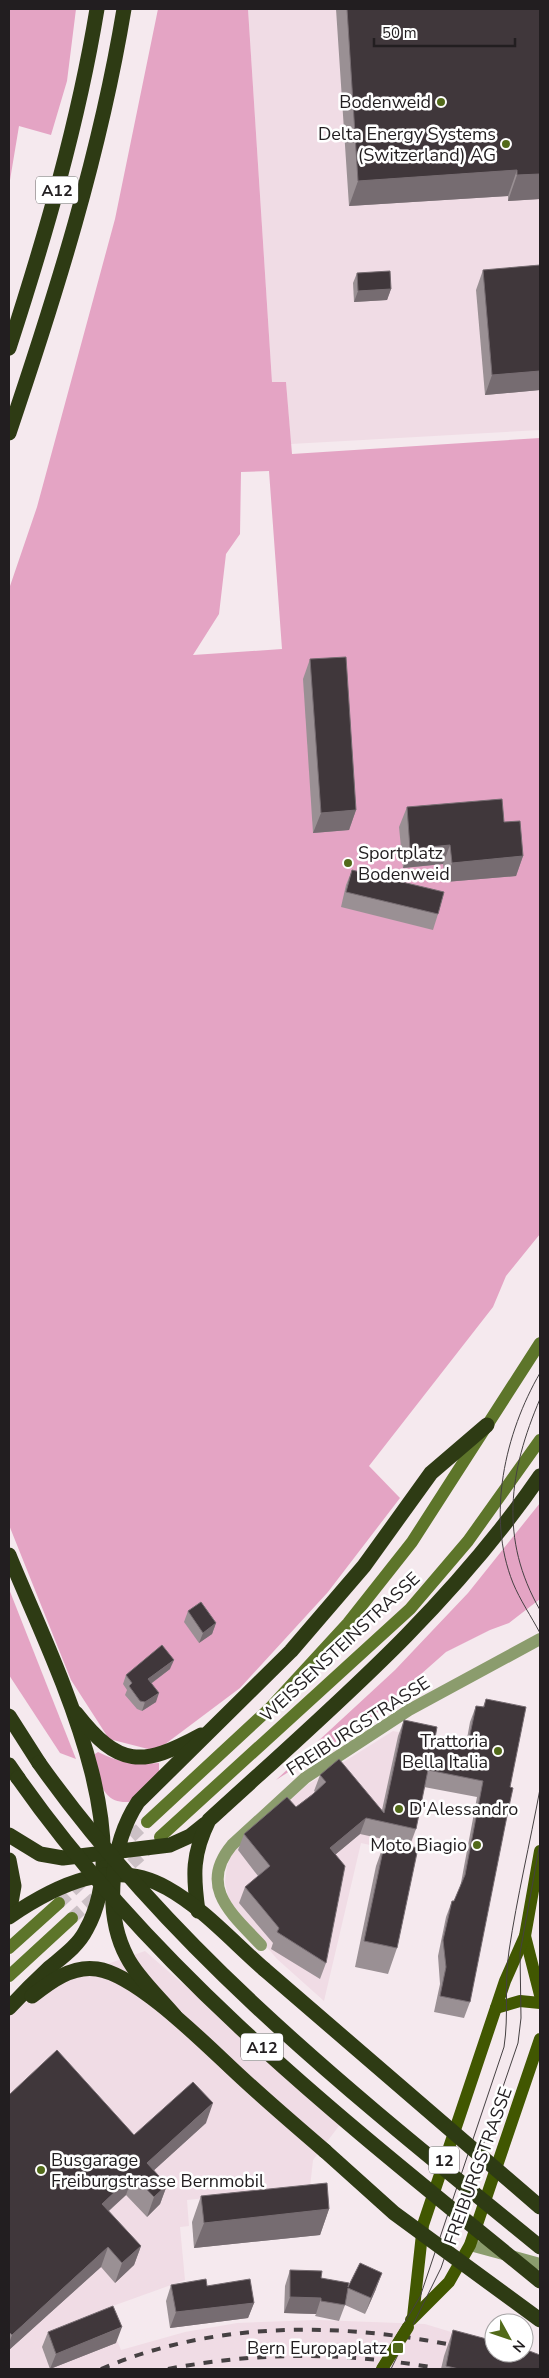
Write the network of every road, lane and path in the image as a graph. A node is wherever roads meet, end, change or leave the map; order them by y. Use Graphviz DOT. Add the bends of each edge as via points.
graph roads {
  1 [pos="96,9"];
  2 [pos="124,9"];
  3 [pos="9,348"];
  4 [pos="9,433"];
  5 [pos="540,1342"];
  6 [pos="487,1425"];
  7 [pos="540,1440"];
  8 [pos="540,1476"];
  9 [pos="9,1556"];
  10 [pos="540,1639"];
  11 [pos="71,1706"];
  12 [pos="9,1716"];
  13 [pos="217,1727"];
  14 [pos="9,1765"];
  15 [pos="209,1820"];
  16 [pos="147,1822"];
  17 [pos="9,1835"];
  18 [pos="160,1837"];
  19 [pos="540,1851"];
  20 [pos="118,1852"];
  21 [pos="103,1854"];
  22 [pos="9,1860"];
  23 [pos="109,1875"];
  24 [pos="59,1903"];
  25 [pos="198,1911"];
  26 [pos="9,1916"];
  27 [pos="72,1918"];
  28 [pos="525,1936"];
  29 [pos="261,1945"];
  30 [pos="9,1948"];
  31 [pos="9,1976"];
  32 [pos="540,1995"];
  33 [pos="540,2002"];
  34 [pos="9,2008"];
  35 [pos="496,2008"];
  36 [pos="175,2016"];
  37 [pos="540,2039"];
  38 [pos="540,2207"];
  39 [pos="470,2245"];
  40 [pos="540,2247"];
  41 [pos="540,2264"];
  42 [pos="540,2280"];
  43 [pos="540,2320"];
  44 [pos="410,2322"];
  45 [pos="382,2369"];
  1 -- 3 [label="highway, A12" via="58,188"];
  2 -- 4 [label="highway, A12" via="110,87 84,196"];
  5 -- 6 [label="main road, WEISSENSTEINSTRASSE"];
  6 -- 13 [label="highway" via="431,1473 364,1566 322,1617"];
  6 -- 16 [label="main road, WEISSENSTEINSTRASSE" via="412,1542 348,1623 269,1709"];
  7 -- 18 [label="main road, WEISSENSTEINSTRASSE" via="468,1541 410,1609"];
  8 -- 15 [label="highway" via="485,1552 419,1626"];
  9 -- 11 [label="highway"];
  10 -- 29 [label="street, FREIBURGSTRASSE" via="409,1710 305,1778 232,1845 218,1871 219,1892 228,1910"];
  11 -- 13 [label="highway" via="101,1743 130,1757 164,1754"];
  11 -- 21 [label="highway" via="98,1795"];
  12 -- 40 [label="highway, A12, bridge" via="39,1764 118,1866 223,1977 326,2070"];
  13 -- 20 [label="highway" via="138,1802 129,1815"];
  14 -- 42 [label="highway, A12, bridge" via="99,1884 206,1995 302,2083"];
  15 -- 20 [label="highway" via="190,1836 170,1845"];
  15 -- 25 [label="highway" via="194,1861"];
  17 -- 21 [label="highway" via="51,1857"];
  19 -- 28 [label="main road, FREIBURGSTRASSE / 12"];
  20 -- 21 [label="highway"];
  20 -- 23 [label="highway"];
  21 -- 23 [label="highway"];
  22 -- 26 [label="highway" via="14,1886"];
  23 -- 25 [label="highway" via="143,1879 165,1887"];
  23 -- 26 [label="highway" via="92,1875 53,1890"];
  23 -- 34 [label="highway" via="83,1935"];
  23 -- 36 [label="highway" via="119,1940 127,1958"];
  24 -- 30 [label="main road"];
  25 -- 38 [label="highway, bridge"];
  27 -- 31 [label="main road"];
  28 -- 32 [label="main road, FREIBURGSTRASSE / 12"];
  28 -- 35 [label="main road, FREIBURGSTRASSE / 12"];
  33 -- 35 [label="main road" via="520,2001"];
  34 -- 36 [label="highway" via="65,1974 96,1969 123,1978"];
  35 -- 44 [label="main road, FREIBURGSTRASSE / 12" via="423,2225"];
  36 -- 43 [label="highway, bridge" via="394,2213"];
  37 -- 39 [label="main road, FREIBURGSTRASSE / 12"];
  39 -- 41 [label="street"];
  39 -- 44 [label="main road, FREIBURGSTRASSE / 12" via="449,2282"];
  44 -- 45 [label="main road, FREIBURGSTRASSE / 12, bridge"];
}
